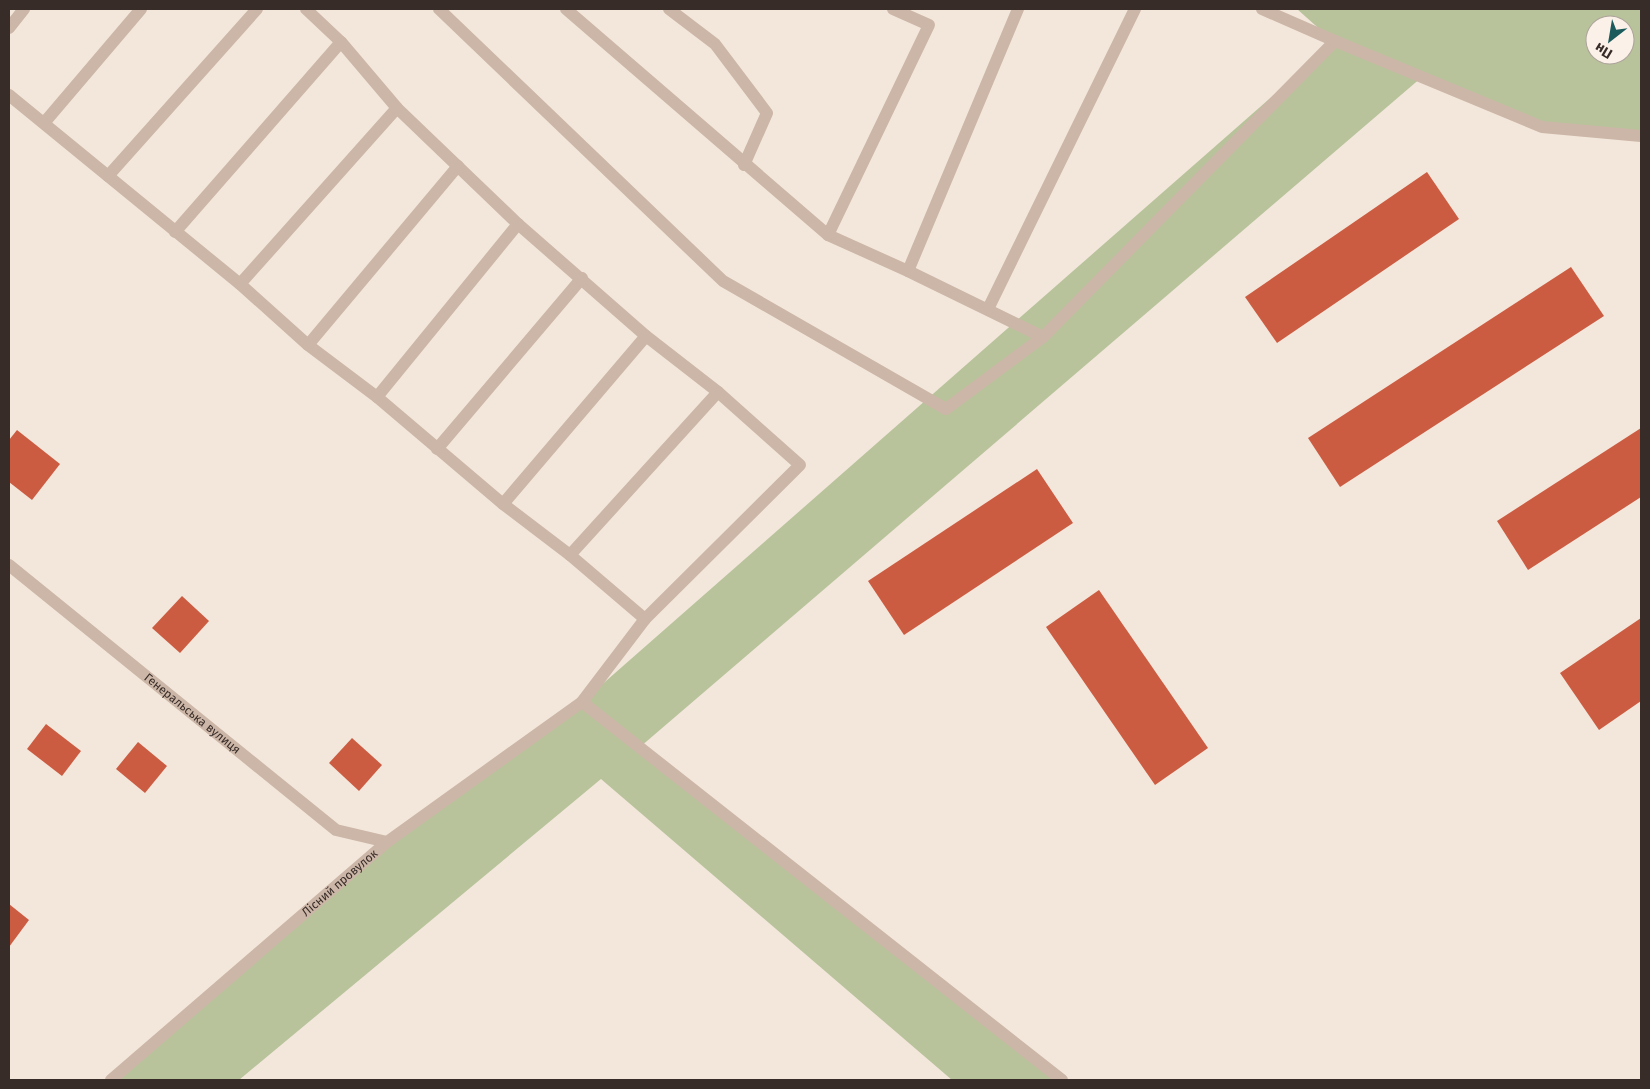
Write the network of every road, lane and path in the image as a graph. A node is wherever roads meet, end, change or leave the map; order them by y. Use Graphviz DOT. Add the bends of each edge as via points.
graph roads {
  1 [pos="24,9"];
  2 [pos="140,9"];
  3 [pos="257,9"];
  4 [pos="306,9"];
  5 [pos="439,9"];
  6 [pos="566,9"];
  7 [pos="669,9"];
  8 [pos="893,9"];
  9 [pos="1018,9"];
  10 [pos="1136,9"];
  11 [pos="1262,9"];
  12 [pos="9,28"];
  13 [pos="1335,41"];
  14 [pos="341,42"];
  15 [pos="9,96"];
  16 [pos="397,108"];
  17 [pos="44,123"];
  18 [pos="1641,136"];
  19 [pos="744,165"];
  20 [pos="458,166"];
  21 [pos="108,176"];
  22 [pos="518,224"];
  23 [pos="175,232"];
  24 [pos="828,235"];
  25 [pos="908,271"];
  26 [pos="582,278"];
  27 [pos="240,284"];
  28 [pos="988,309"];
  29 [pos="646,336"];
  30 [pos="1043,337"];
  31 [pos="308,344"];
  32 [pos="718,392"];
  33 [pos="377,397"];
  34 [pos="438,449"];
  35 [pos="503,504"];
  36 [pos="570,555"];
  37 [pos="9,565"];
  38 [pos="645,619"];
  39 [pos="582,702"];
  40 [pos="387,842"];
  41 [pos="111,1080"];
  42 [pos="1062,1080"];
  1 -- 12 [label="street"];
  2 -- 17 [label="street"];
  3 -- 21 [label="street"];
  4 -- 14 [label="street"];
  5 -- 30 [label="street" via="722,281 946,409"];
  6 -- 19 [label="street"];
  7 -- 19 [label="street" via="715,44 767,113"];
  8 -- 24 [label="street" via="930,25"];
  9 -- 25 [label="street"];
  10 -- 28 [label="street"];
  11 -- 13 [label="street"];
  13 -- 18 [label="street" via="1542,127"];
  13 -- 30 [label="street"];
  14 -- 16 [label="street"];
  14 -- 23 [label="street"];
  15 -- 17 [label="street"];
  16 -- 20 [label="street"];
  16 -- 27 [label="street"];
  17 -- 21 [label="street"];
  19 -- 24 [label="street"];
  20 -- 22 [label="street"];
  20 -- 31 [label="street"];
  21 -- 23 [label="street"];
  22 -- 26 [label="street"];
  22 -- 33 [label="street"];
  23 -- 27 [label="street"];
  24 -- 25 [label="street"];
  25 -- 28 [label="street"];
  26 -- 29 [label="street"];
  26 -- 34 [label="street"];
  27 -- 31 [label="street"];
  28 -- 30 [label="street"];
  29 -- 32 [label="street"];
  29 -- 35 [label="street"];
  31 -- 33 [label="street"];
  32 -- 36 [label="street"];
  32 -- 38 [label="street, Лісний провулок" via="800,465"];
  33 -- 34 [label="street"];
  34 -- 35 [label="street"];
  35 -- 36 [label="street"];
  36 -- 38 [label="street"];
  37 -- 40 [label="street, Генеральська вулиця" via="336,830"];
  38 -- 39 [label="street, Лісний провулок"];
  39 -- 40 [label="street, Лісний провулок"];
  39 -- 42 [label="street"];
  40 -- 41 [label="street, Лісний провулок"];
}
